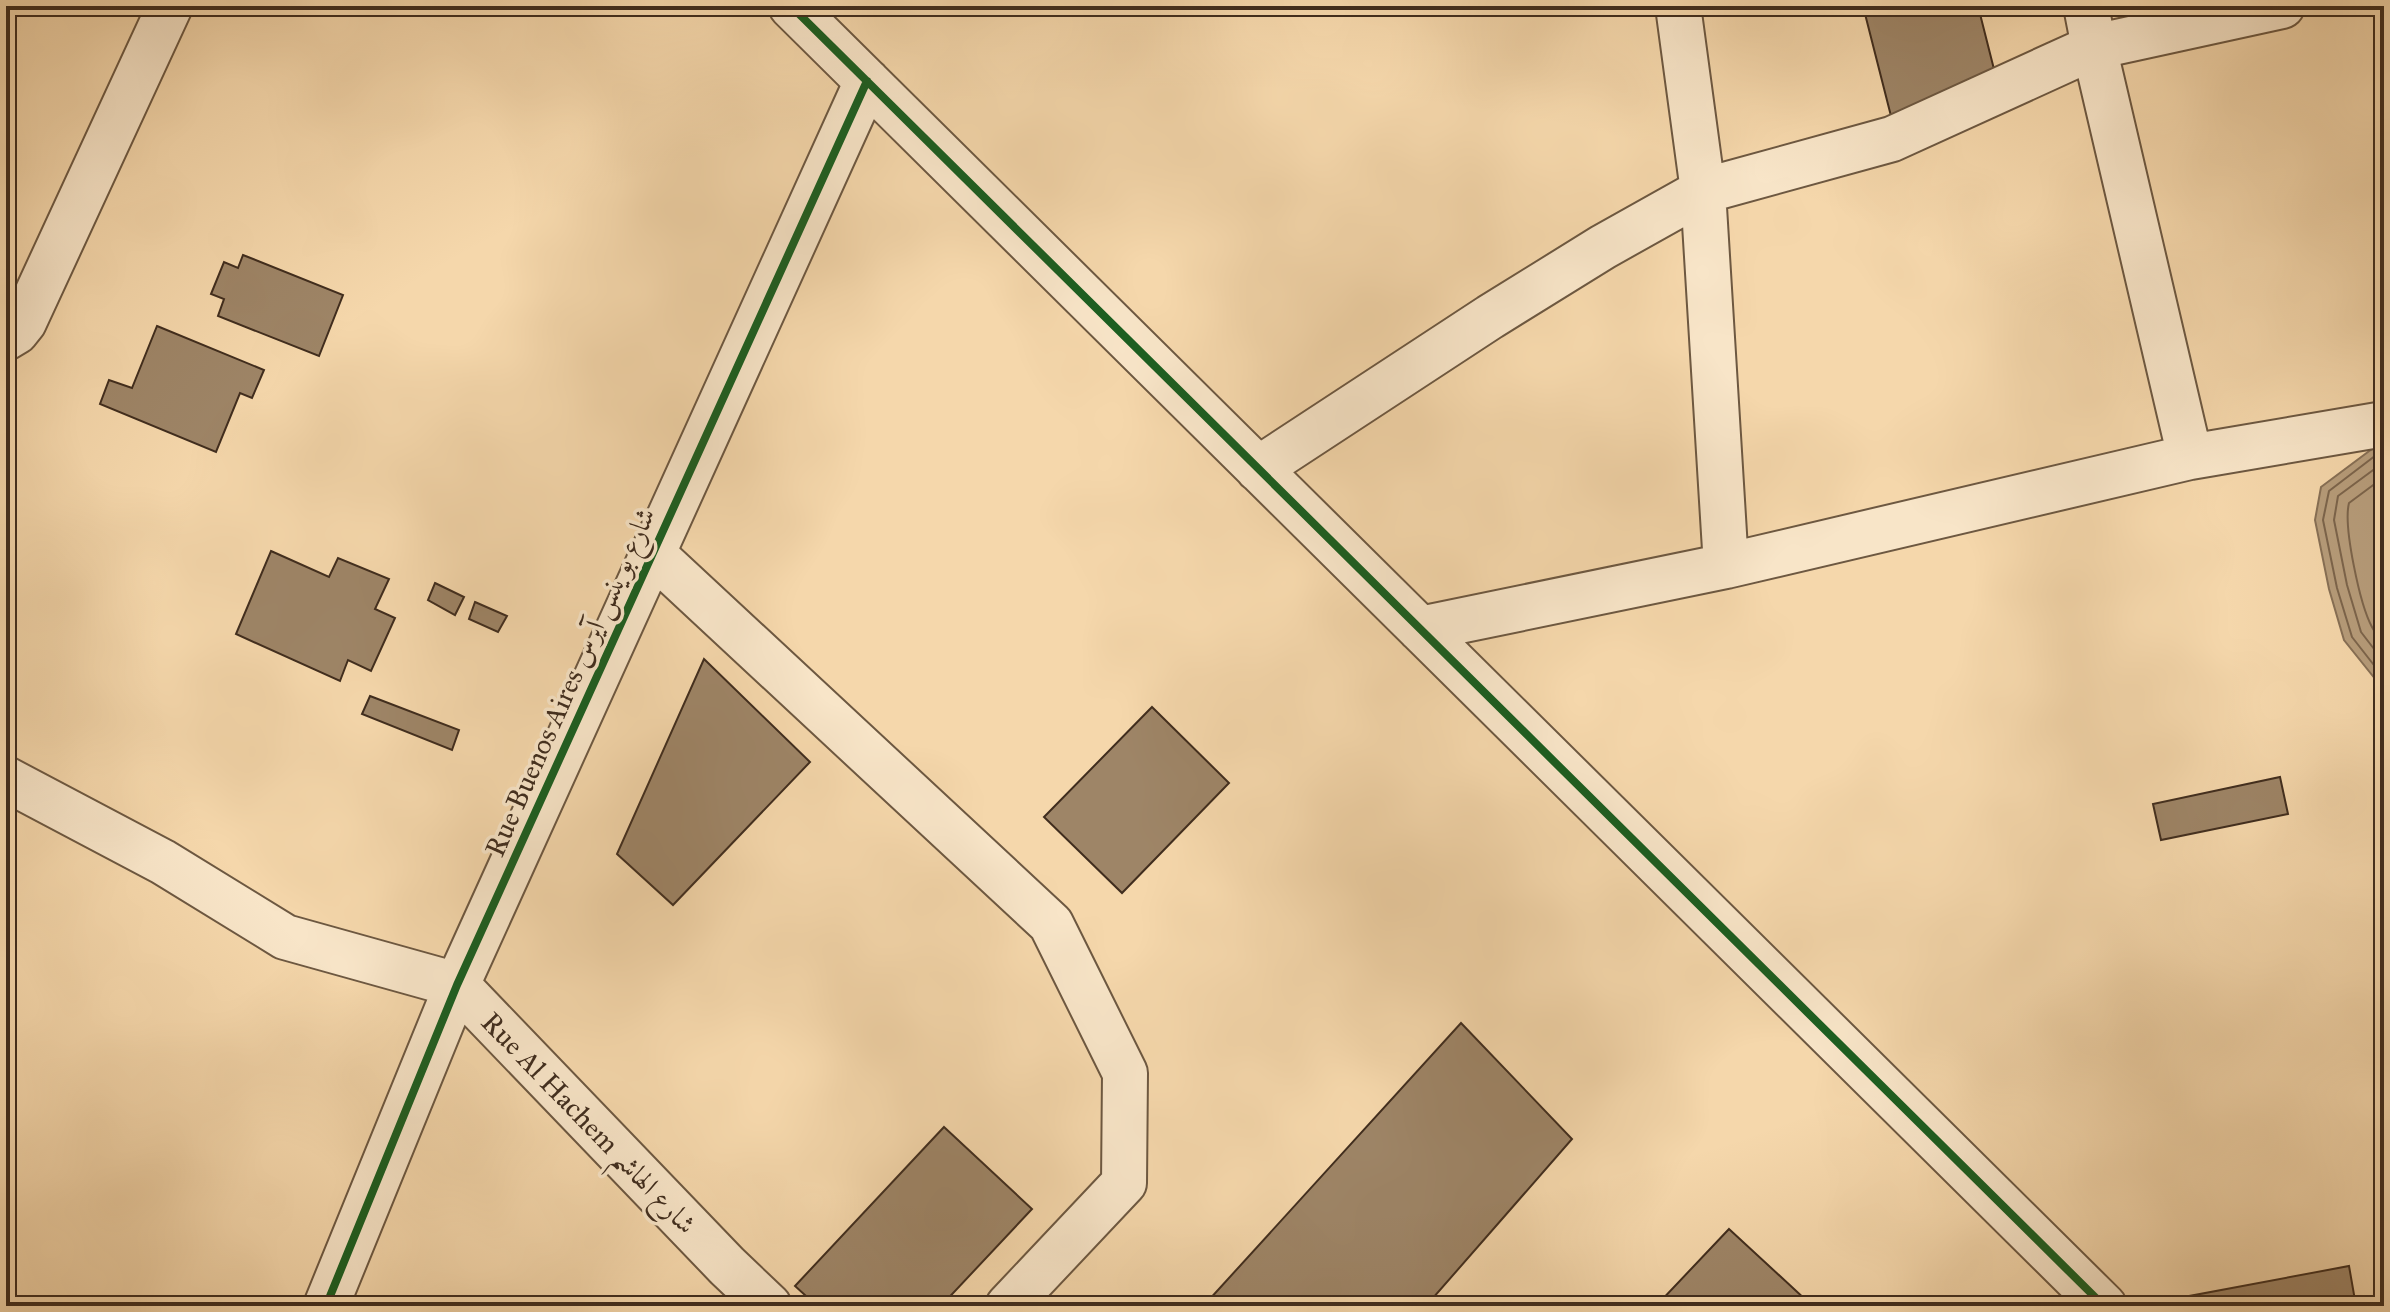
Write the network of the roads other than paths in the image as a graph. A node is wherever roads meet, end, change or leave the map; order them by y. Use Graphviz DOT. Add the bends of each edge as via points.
graph roads {
  1 [pos="170,6"];
  2 [pos="791,6"];
  3 [pos="1678,6"];
  4 [pos="2282,6"];
  5 [pos="2090,26"];
  6 [pos="867,81"];
  7 [pos="1703,191"];
  8 [pos="6,338"];
  9 [pos="2384,424"];
  10 [pos="2190,457"];
  11 [pos="1258,469"];
  12 [pos="653,554"];
  13 [pos="1726,566"];
  14 [pos="1420,629"];
  15 [pos="6,779"];
  16 [pos="457,985"];
  17 [pos="326,1306"];
  18 [pos="769,1306"];
  19 [pos="1008,1306"];
  20 [pos="2104,1306"];
  1 -- 8 [label="street" via="24,322"];
  2 -- 6 [label="street"];
  3 -- 7 [label="street"];
  4 -- 5 [label="street"];
  5 -- 7 [label="street" via="1892,139"];
  5 -- 10 [label="street"];
  6 -- 11 [label="street"];
  6 -- 12 [label="street, Rue Buenos Aires شارع بوينس آيرس"];
  7 -- 11 [label="street" via="1490,317"];
  7 -- 13 [label="street"];
  9 -- 10 [label="street"];
  10 -- 13 [label="street"];
  11 -- 14 [label="street"];
  12 -- 16 [label="street, Rue Buenos Aires شارع بوينس آيرس"];
  12 -- 19 [label="street" via="1051,924 1125,1073 1124,1183"];
  13 -- 14 [label="street"];
  14 -- 20 [label="street"];
  15 -- 16 [label="street" via="163,862 285,937"];
  16 -- 17 [label="street, Rue Buenos Aires شارع بوينس آيرس"];
  16 -- 18 [label="street, Rue Al Hachem شارع الهاشم"];
}
